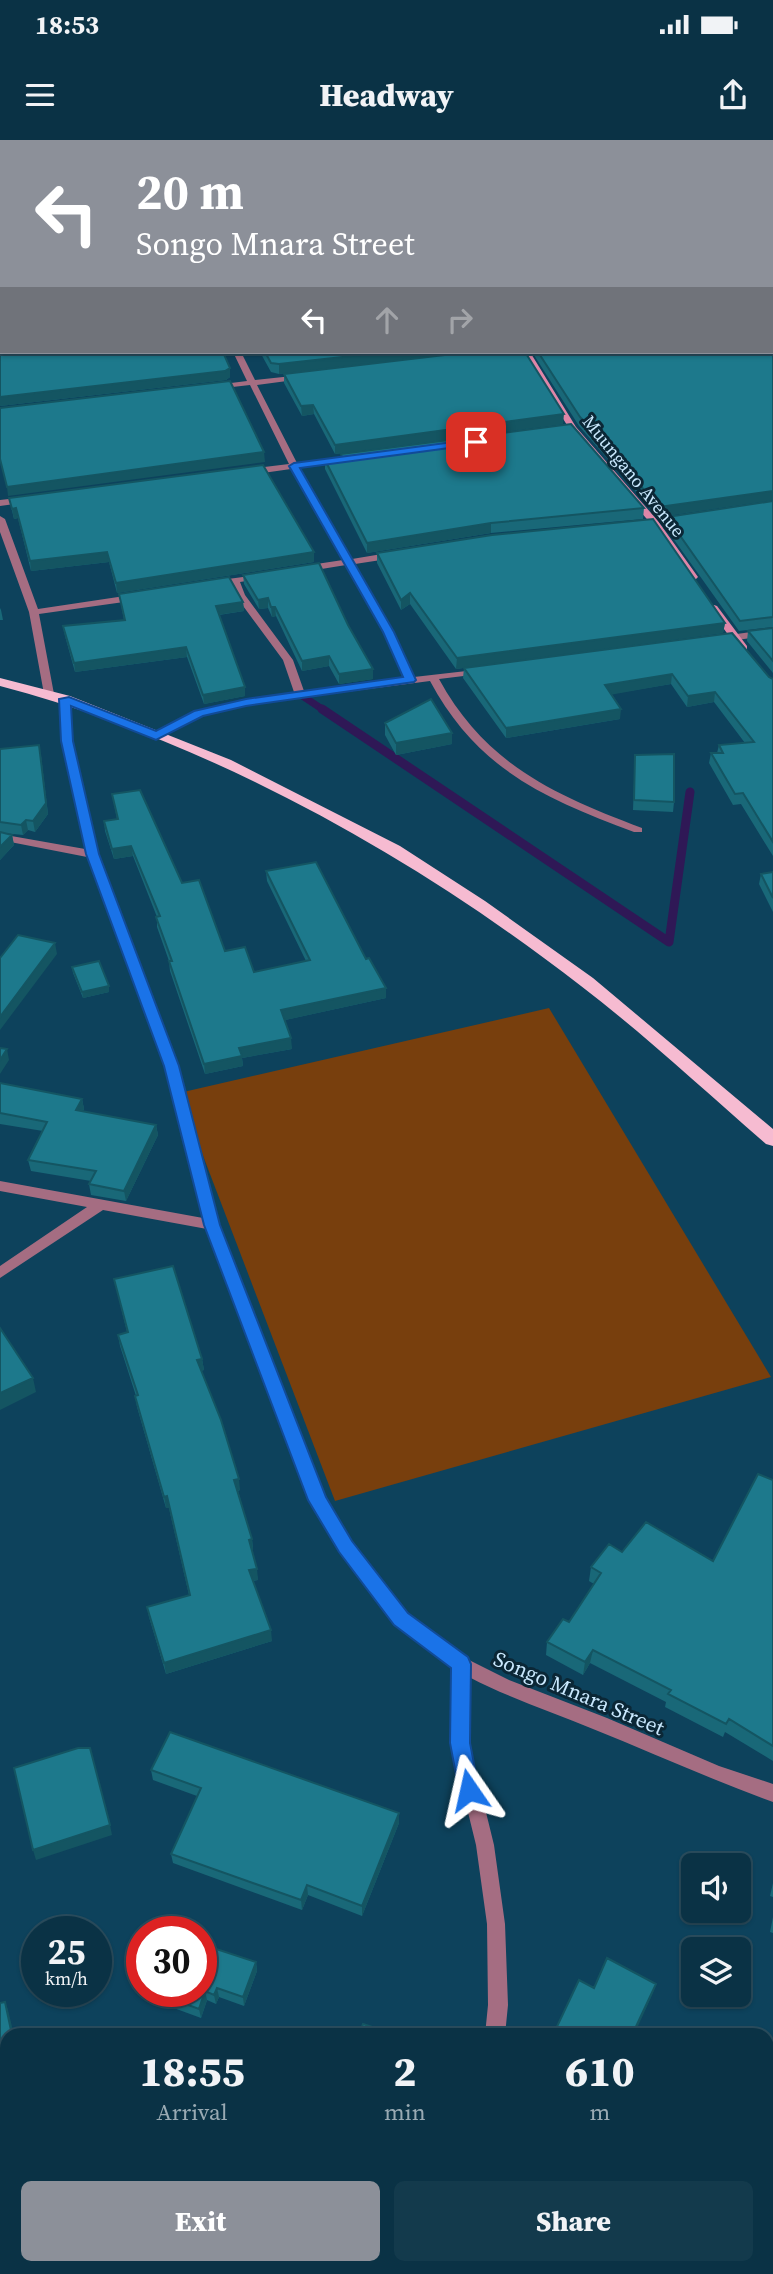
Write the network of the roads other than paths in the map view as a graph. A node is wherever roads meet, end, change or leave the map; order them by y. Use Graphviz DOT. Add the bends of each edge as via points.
graph roads {
  1 [pos="238,354"];
  2 [pos="527,354"];
  3 [pos="312,376"];
  4 [pos="252,383"];
  5 [pos="211,387"];
  6 [pos="573,428"];
  7 [pos="559,429"];
  8 [pos="347,459"];
  9 [pos="294,466"];
  10 [pos="242,472"];
  11 [pos="41,498"];
  12 [pos="0,503"];
  13 [pos="0,519"];
  14 [pos="668,521"];
  15 [pos="656,523"];
  16 [pos="643,524"];
  17 [pos="5,545"];
  18 [pos="400,554"];
  19 [pos="347,563"];
  20 [pos="294,570"];
  21 [pos="269,574"];
  22 [pos="235,581"];
  23 [pos="199,586"];
  24 [pos="703,592"];
  25 [pos="151,594"];
  26 [pos="711,603"];
  27 [pos="34,612"];
  28 [pos="773,632"];
  29 [pos="734,638"];
  30 [pos="707,641"];
  31 [pos="750,656"];
  32 [pos="488,670"];
  33 [pos="433,677"];
  34 [pos="410,680"];
  35 [pos="0,682"];
  36 [pos="300,694"];
  37 [pos="57,697"];
  38 [pos="156,736"];
  39 [pos="638,830"];
  40 [pos="0,837"];
  41 [pos="92,854"];
  42 [pos="773,1139"];
  43 [pos="0,1186"];
  44 [pos="99,1206"];
  45 [pos="212,1225"];
  46 [pos="0,1273"];
  47 [pos="461,1664"];
  48 [pos="773,1793"];
  49 [pos="496,2028"];
  1 -- 4 [label="street"];
  2 -- 6 [label="main road, Muungano Avenue"];
  3 -- 4 [label="street"];
  4 -- 5 [label="street"];
  4 -- 9 [label="street"];
  6 -- 7 [label="street"];
  6 -- 15 [label="main road, Muungano Avenue"];
  8 -- 9 [label="street"];
  9 -- 10 [label="street"];
  9 -- 19 [label="street"];
  11 -- 12 [label="street"];
  13 -- 17 [label="street, Songo Mnara Street"];
  14 -- 15 [label="street"];
  15 -- 16 [label="street"];
  15 -- 24 [label="main road, Muungano Avenue"];
  17 -- 27 [label="street, Songo Mnara Street"];
  18 -- 19 [label="street"];
  19 -- 20 [label="street"];
  19 -- 34 [label="street" via="389,632"];
  21 -- 22 [label="street"];
  22 -- 23 [label="street"];
  22 -- 36 [label="street" via="288,660"];
  25 -- 27 [label="street"];
  26 -- 29 [label="main road"];
  27 -- 37 [label="street, Songo Mnara Street"];
  28 -- 29 [label="street"];
  29 -- 30 [label="street"];
  29 -- 31 [label="main road"];
  32 -- 33 [label="street"];
  33 -- 34 [label="street"];
  33 -- 39 [label="street" via="456,715 510,771 561,800"];
  34 -- 36 [label="street"];
  35 -- 37 [label="highway"];
  36 -- 38 [label="street" via="198,714"];
  37 -- 38 [label="highway"];
  37 -- 41 [label="street, Songo Mnara Street"];
  38 -- 42 [label="highway" via="226,763 394,849 587,982"];
  40 -- 41 [label="street"];
  41 -- 45 [label="street, Songo Mnara Street" via="171,1066"];
  43 -- 44 [label="street"];
  44 -- 45 [label="street"];
  44 -- 46 [label="street"];
  45 -- 47 [label="street, Songo Mnara Street" via="317,1500 345,1547 401,1619"];
  47 -- 48 [label="street, Songo Mnara Street" via="503,1686"];
  47 -- 49 [label="street" via="460,1743 485,1845 496,1924"];
}
